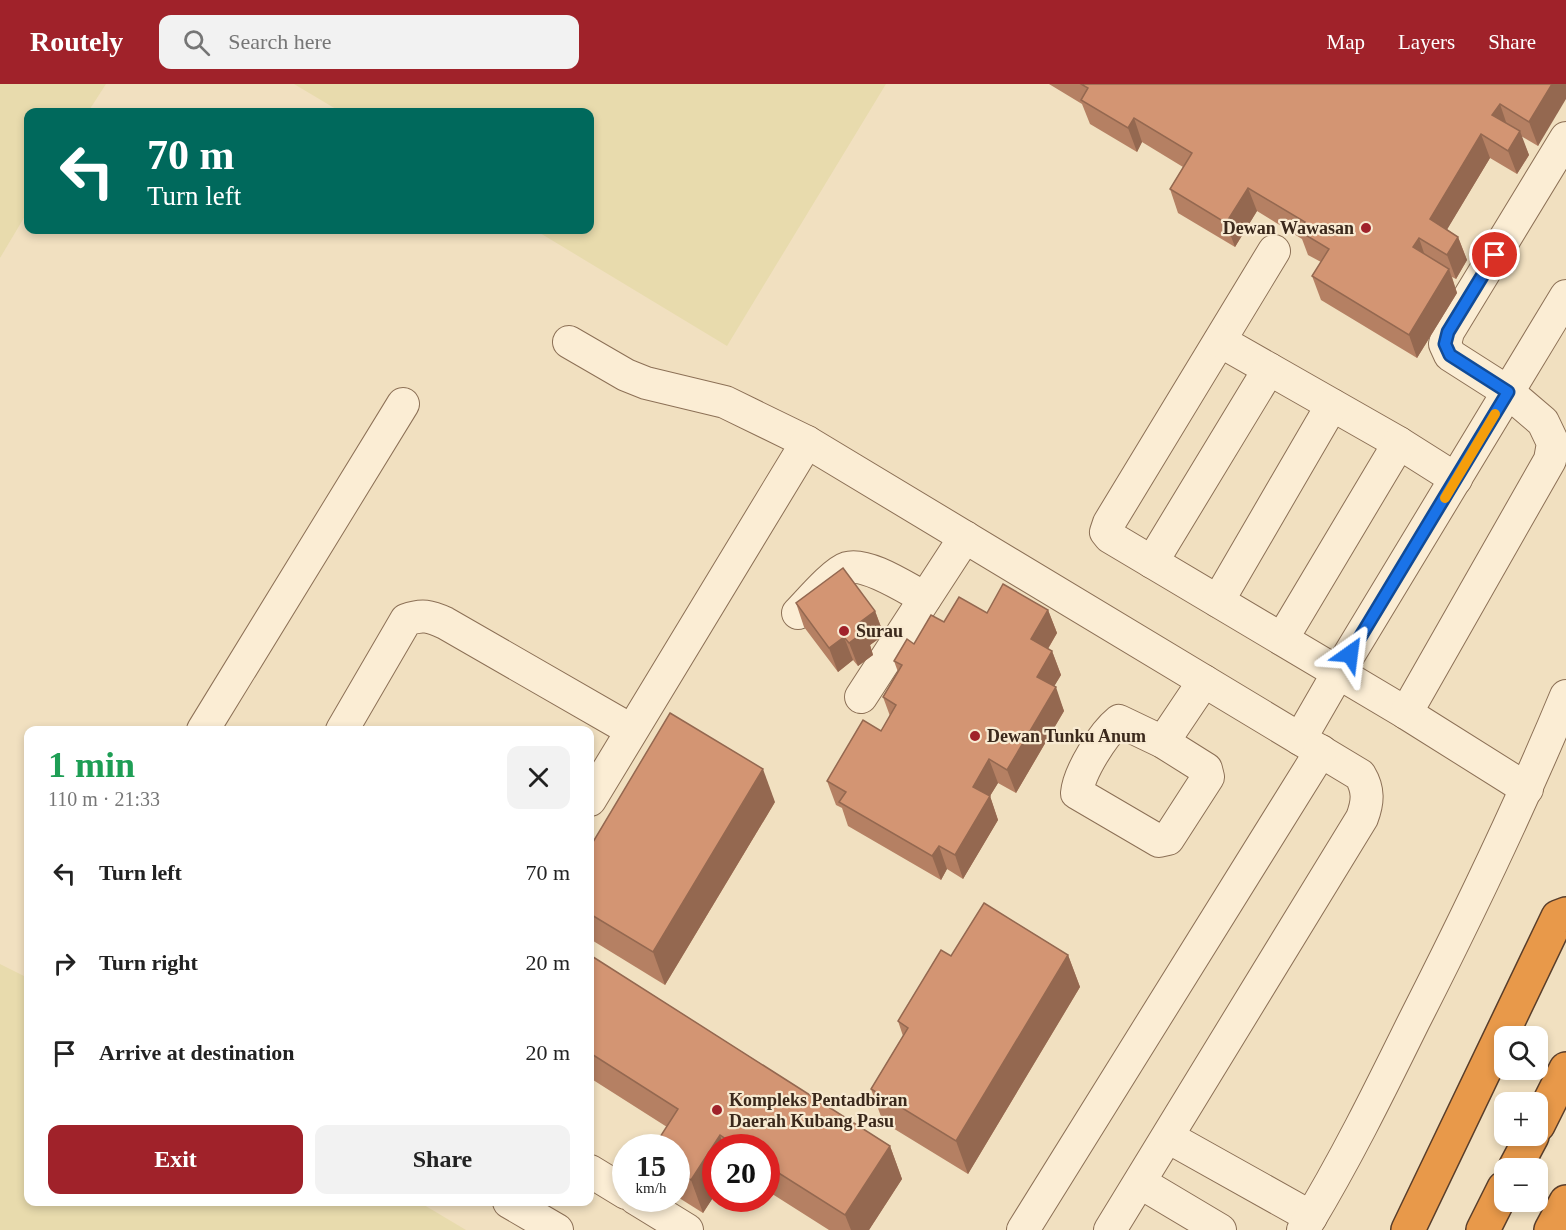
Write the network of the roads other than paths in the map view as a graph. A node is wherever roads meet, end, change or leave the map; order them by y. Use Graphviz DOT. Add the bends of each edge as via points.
graph roads {
  1 [pos="1566,138"];
  2 [pos="1274,251"];
  3 [pos="1564,303"];
  4 [pos="1220,341"];
  5 [pos="569,342"];
  6 [pos="1269,369"];
  7 [pos="1508,392"];
  8 [pos="403,404"];
  9 [pos="1332,405"];
  10 [pos="807,442"];
  11 [pos="1399,443"];
  12 [pos="1456,479"];
  13 [pos="965,537"];
  14 [pos="1152,562"];
  15 [pos="925,598"];
  16 [pos="1218,601"];
  17 [pos="798,613"];
  18 [pos="1282,639"];
  19 [pos="1338,673"];
  20 [pos="1204,681"];
  21 [pos="1566,696"];
  22 [pos="861,697"];
  23 [pos="1406,713"];
  24 [pos="205,726"];
  25 [pos="344,726"];
  26 [pos="631,730"];
  27 [pos="1163,742"];
  28 [pos="1311,745"];
  29 [pos="1527,789"];
  30 [pos="594,793"];
  31 [pos="1566,914"];
  32 [pos="1566,1070"];
  33 [pos="1548,1105"];
  34 [pos="1168,1137"];
  35 [pos="594,1173"];
  36 [pos="1141,1183"];
  37 [pos="612,1184"];
  38 [pos="1566,1202"];
  39 [pos="516,1206"];
  40 [pos="1494,1208"];
  41 [pos="658,1212"];
  42 [pos="1307,1223"];
  43 [pos="557,1230"];
  44 [pos="687,1230"];
  45 [pos="1023,1230"];
  46 [pos="1110,1230"];
  47 [pos="1220,1230"];
  48 [pos="1408,1230"];
  49 [pos="1483,1230"];
  50 [pos="1551,1230"];
  1 -- 7 [label="street" via="1448,332 1445,344 1450,355"];
  2 -- 4 [label="street"];
  3 -- 7 [label="street"];
  4 -- 6 [label="street"];
  4 -- 14 [label="street" via="1106,531"];
  5 -- 10 [label="street" via="626,375 725,402"];
  6 -- 9 [label="street"];
  6 -- 14 [label="street"];
  7 -- 12 [label="street"];
  7 -- 23 [label="street" via="1543,422 1553,443 1550,459"];
  8 -- 24 [label="street"];
  9 -- 11 [label="street"];
  9 -- 16 [label="street"];
  10 -- 13 [label="street"];
  10 -- 26 [label="street"];
  11 -- 12 [label="street"];
  11 -- 18 [label="street"];
  12 -- 19 [label="street"];
  13 -- 15 [label="street"];
  13 -- 20 [label="street"];
  14 -- 16 [label="street"];
  15 -- 17 [label="street" via="865,568 846,568"];
  15 -- 22 [label="street"];
  16 -- 18 [label="street"];
  18 -- 19 [label="street"];
  19 -- 23 [label="street"];
  19 -- 28 [label="street"];
  20 -- 27 [label="street"];
  20 -- 28 [label="street"];
  21 -- 29 [label="street"];
  23 -- 29 [label="street"];
  25 -- 26 [label="street" via="406,620 419,615 445,623"];
  26 -- 30 [label="street"];
  28 -- 34 [label="street" via="1360,775 1366,784 1362,818"];
  28 -- 45 [label="street"];
  29 -- 42 [label="street" via="1374,1102"];
  31 -- 48 [label="highway" via="1558,917"];
  32 -- 33 [label="highway"];
  34 -- 36 [label="street"];
  34 -- 42 [label="street"];
  35 -- 37 [label="street"];
  36 -- 46 [label="street"];
  36 -- 47 [label="street"];
  38 -- 50 [label="highway"];
  39 -- 43 [label="street"];
  40 -- 49 [label="highway"];
  41 -- 44 [label="street"];
}
